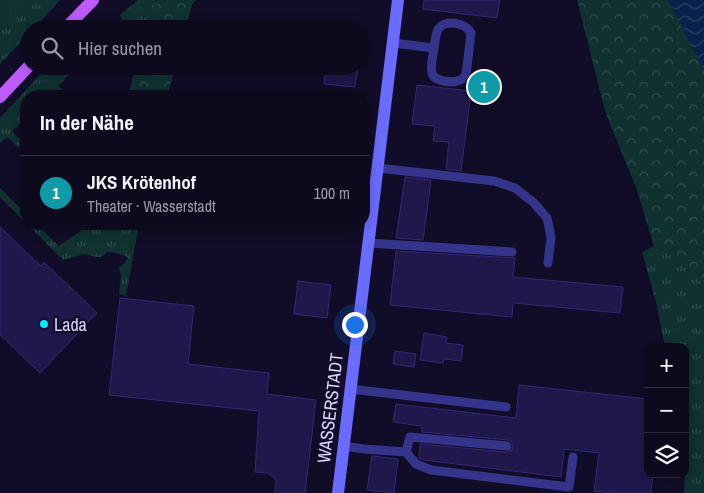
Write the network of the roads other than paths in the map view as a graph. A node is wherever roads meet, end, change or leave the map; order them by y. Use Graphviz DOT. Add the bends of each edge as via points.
graph roads {
  1 [pos="92,0"];
  2 [pos="398,0"];
  3 [pos="73,20"];
  4 [pos="393,43"];
  5 [pos="434,48"];
  6 [pos="21,75"];
  7 [pos="0,97"];
  8 [pos="378,168"];
  9 [pos="369,243"];
  10 [pos="512,252"];
  11 [pos="548,263"];
  12 [pos="350,389"];
  13 [pos="506,407"];
  14 [pos="343,446"];
  15 [pos="507,446"];
  16 [pos="406,452"];
  17 [pos="574,457"];
  18 [pos="338,493"];
  1 -- 3 [label="main road"];
  2 -- 4 [label="main road, WASSERSTADT"];
  4 -- 5 [label="lane"];
  4 -- 8 [label="main road, WASSERSTADT"];
  5 -- 5 [label="lane" via="433,77 456,82 462,80 466,75 469,28 447,23 442,25"];
  6 -- 7 [label="main road"];
  8 -- 9 [label="main road, WASSERSTADT"];
  8 -- 11 [label="lane" via="494,181 515,188 534,202 547,218 551,237"];
  9 -- 10 [label="lane"];
  9 -- 12 [label="main road, WASSERSTADT"];
  12 -- 13 [label="lane"];
  12 -- 14 [label="main road, WASSERSTADT"];
  14 -- 16 [label="lane"];
  14 -- 18 [label="main road, WASSERSTADT"];
  15 -- 16 [label="lane" via="410,437"];
  16 -- 17 [label="lane" via="416,464 431,470 569,487"];
}
